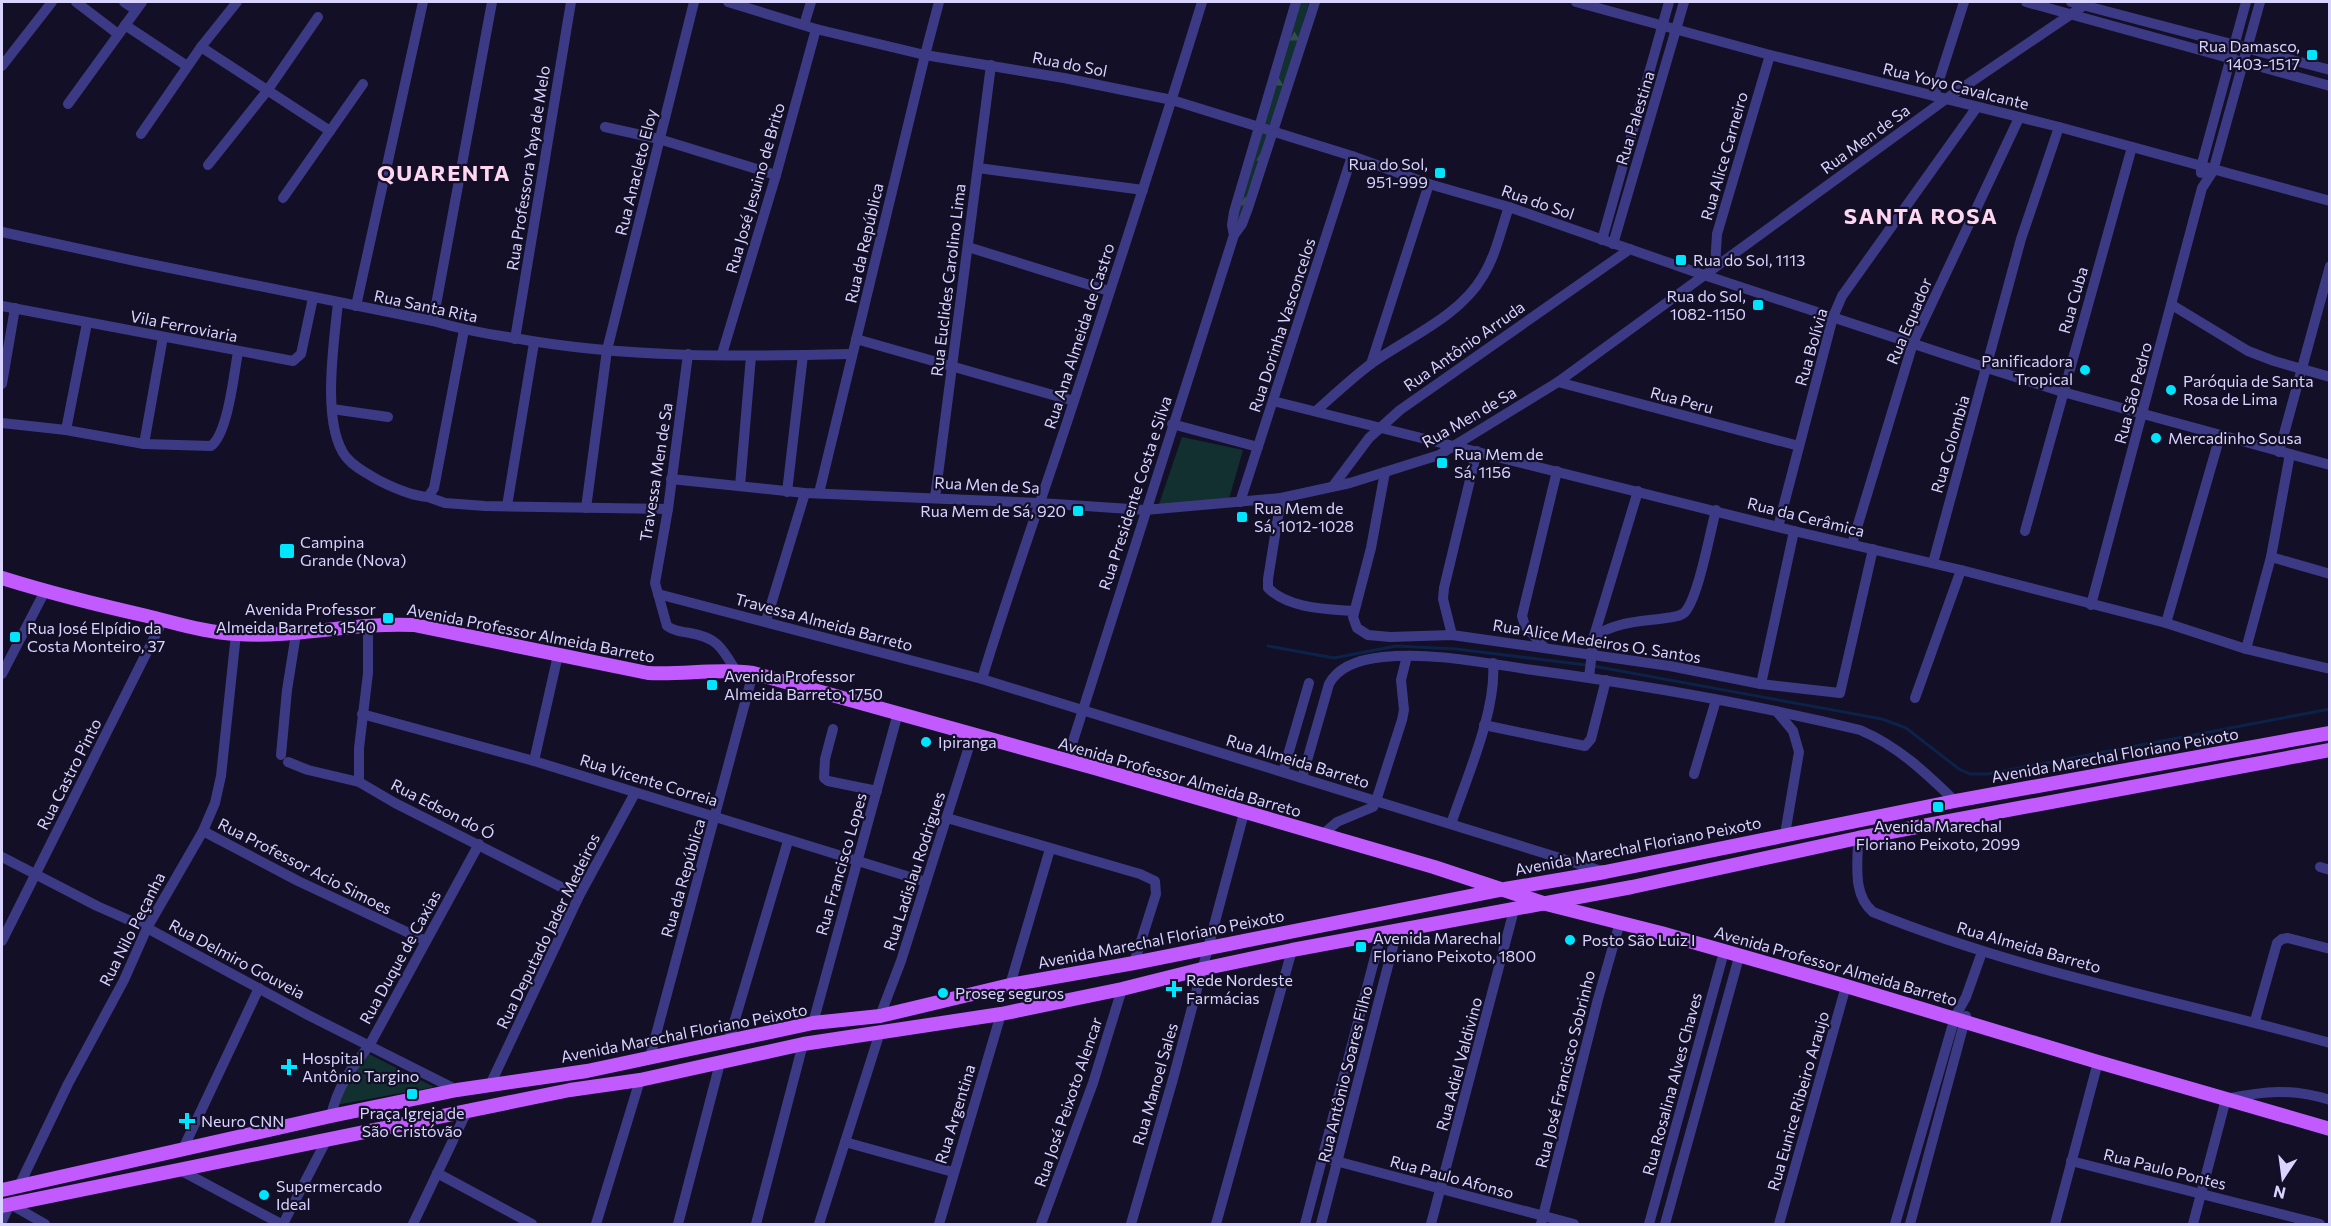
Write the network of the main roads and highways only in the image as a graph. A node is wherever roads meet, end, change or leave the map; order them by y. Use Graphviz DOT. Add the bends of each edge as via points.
graph roads {
  1 [pos="2,578"];
  2 [pos="2330,733"];
  3 [pos="2330,750"];
  4 [pos="1505,889"];
  5 [pos="1546,904"];
  6 [pos="2330,1129"];
  7 [pos="19,1186"];
  8 [pos="2,1190"];
  9 [pos="6,1205"];
  1 -- 4 [label="main road, Avenida Professor Almeida Barreto" via="163,620 236,634 296,634 368,625 414,625 648,673 753,673 1067,760"];
  2 -- 4 [label="main road, Avenida Marechal Floriano Peixoto"];
  3 -- 5 [label="main road, Avenida Marechal Floriano Peixoto" via="1858,838"];
  4 -- 5 [label="main road, Avenida Professor Almeida Barreto"];
  4 -- 7 [label="main road, Avenida Marechal Floriano Peixoto" via="1010,985 880,1016 813,1023 587,1071 457,1090"];
  5 -- 6 [label="main road, Avenida Professor Almeida Barreto" via="1846,986"];
  5 -- 9 [label="main road, Avenida Marechal Floriano Peixoto" via="1292,950 1001,1014 803,1044 640,1080 570,1090"];
  7 -- 8 [label="main road, Avenida Marechal Floriano Peixoto"];
  7 -- 9 [label="main road, Rua Nilo Peçanha"];
}
